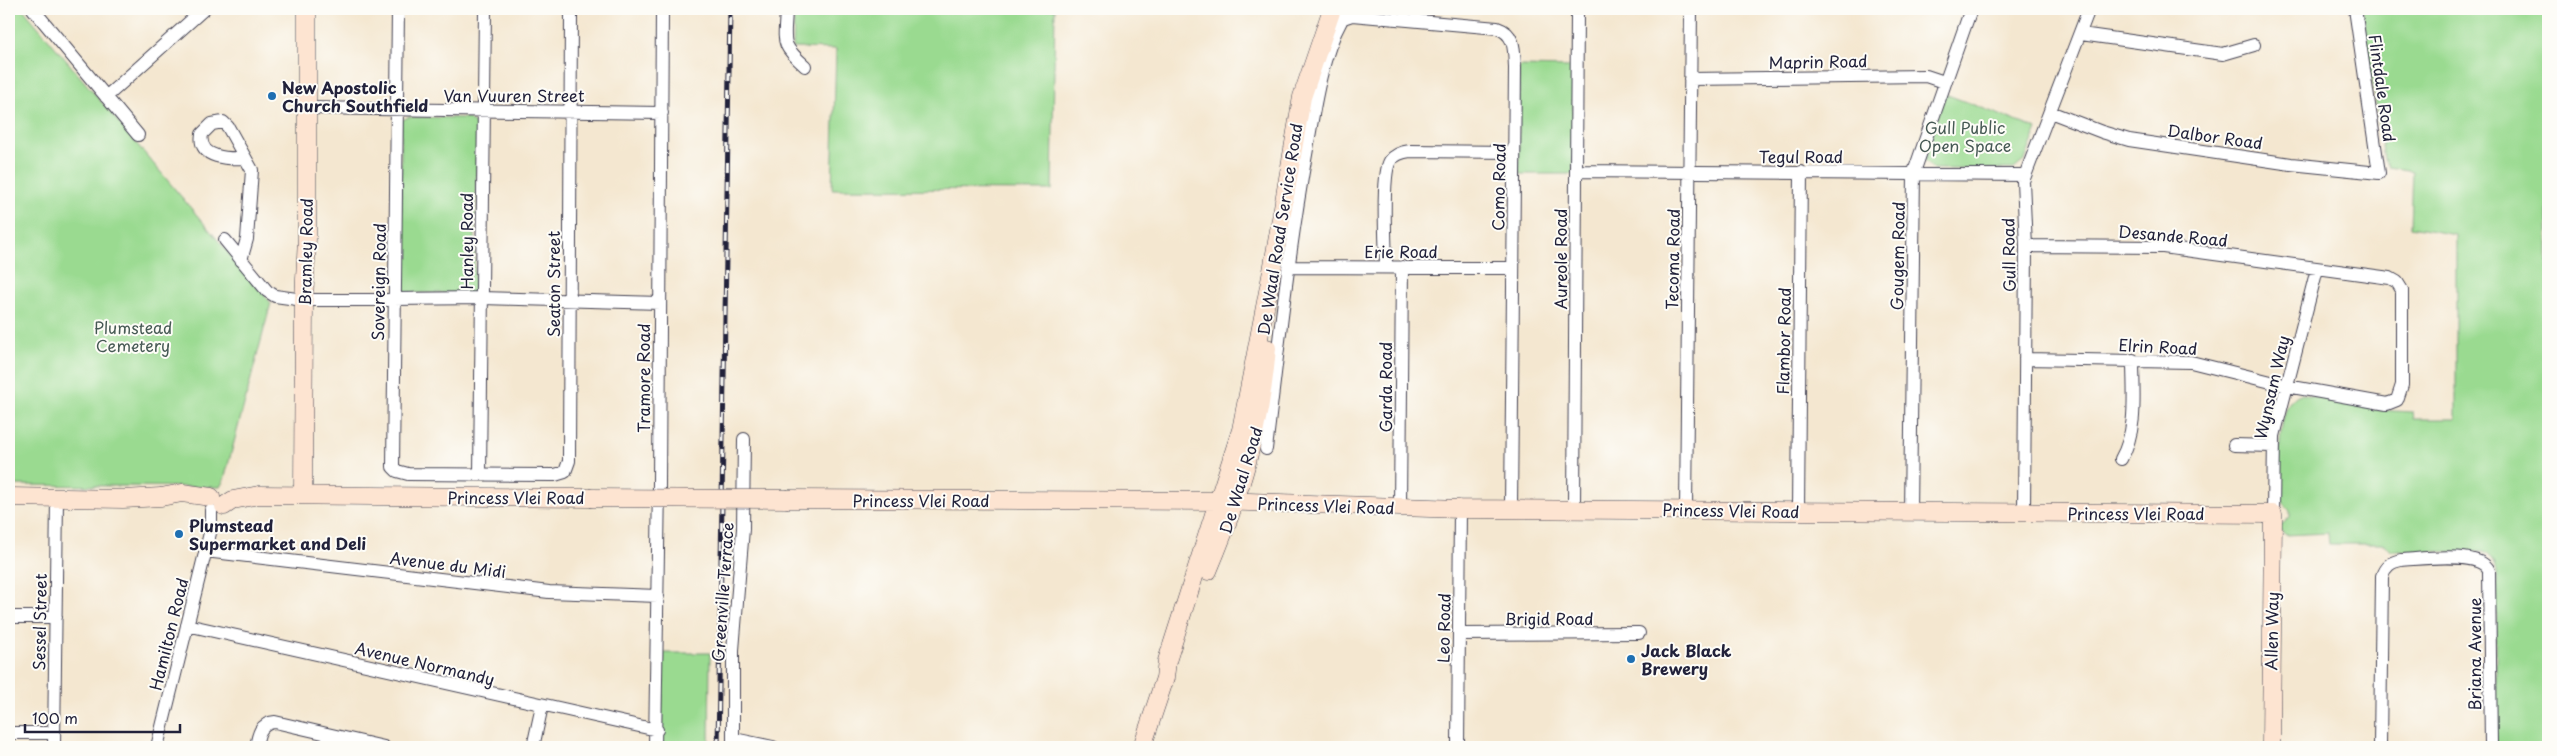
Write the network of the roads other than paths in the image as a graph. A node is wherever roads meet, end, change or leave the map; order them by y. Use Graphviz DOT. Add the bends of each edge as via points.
graph roads {
  1 [pos="33,9"];
  2 [pos="204,9"];
  3 [pos="307,9"];
  4 [pos="398,9"];
  5 [pos="485,9"];
  6 [pos="572,9"];
  7 [pos="662,9"];
  8 [pos="786,9"];
  9 [pos="1577,9"];
  10 [pos="1691,9"];
  11 [pos="1971,9"];
  12 [pos="2090,9"];
  13 [pos="2355,9"];
  14 [pos="1337,13"];
  15 [pos="2080,34"];
  16 [pos="2254,45"];
  17 [pos="806,66"];
  18 [pos="1690,78"];
  19 [pos="1944,82"];
  20 [pos="106,97"];
  21 [pos="307,108"];
  22 [pos="397,110"];
  23 [pos="483,111"];
  24 [pos="571,111"];
  25 [pos="2050,112"];
  26 [pos="662,113"];
  27 [pos="138,135"];
  28 [pos="1514,152"];
  29 [pos="246,158"];
  30 [pos="1577,171"];
  31 [pos="1689,172"];
  32 [pos="1801,172"];
  33 [pos="1914,172"];
  34 [pos="2379,173"];
  35 [pos="2024,175"];
  36 [pos="225,240"];
  37 [pos="2026,246"];
  38 [pos="241,260"];
  39 [pos="1386,267"];
  40 [pos="1402,268"];
  41 [pos="1513,268"];
  42 [pos="1280,269"];
  43 [pos="2317,269"];
  44 [pos="482,298"];
  45 [pos="304,300"];
  46 [pos="394,300"];
  47 [pos="569,301"];
  48 [pos="660,303"];
  49 [pos="2025,359"];
  50 [pos="2133,360"];
  51 [pos="2287,386"];
  52 [pos="744,439"];
  53 [pos="2234,445"];
  54 [pos="2273,446"];
  55 [pos="1266,449"];
  56 [pos="2121,459"];
  57 [pos="480,474"];
  58 [pos="302,494"];
  59 [pos="9,497"];
  60 [pos="57,498"];
  61 [pos="1228,501"];
  62 [pos="216,505"];
  63 [pos="1400,508"];
  64 [pos="1460,509"];
  65 [pos="1511,509"];
  66 [pos="1574,509"];
  67 [pos="1686,510"];
  68 [pos="1798,511"];
  69 [pos="2024,512"];
  70 [pos="1910,513"];
  71 [pos="2273,514"];
  72 [pos="205,551"];
  73 [pos="658,596"];
  74 [pos="9,617"];
  75 [pos="56,617"];
  76 [pos="187,626"];
  77 [pos="1639,633"];
  78 [pos="1460,634"];
  79 [pos="542,706"];
  80 [pos="657,730"];
  81 [pos="9,733"];
  82 [pos="54,734"];
  83 [pos="733,743"];
  84 [pos="54,747"];
  85 [pos="157,747"];
  86 [pos="256,747"];
  87 [pos="384,747"];
  88 [pos="533,747"];
  89 [pos="655,747"];
  90 [pos="773,747"];
  91 [pos="1142,747"];
  92 [pos="1458,747"];
  93 [pos="2271,747"];
  94 [pos="2380,747"];
  95 [pos="2491,747"];
  1 -- 20 [label="street"];
  2 -- 20 [label="street"];
  3 -- 21 [label="street, Bramley Road"];
  4 -- 22 [label="street, Sovereign Road"];
  5 -- 23 [label="street, Hanley Road"];
  6 -- 24 [label="street, Seaton Street"];
  7 -- 26 [label="street, Tramore Road"];
  8 -- 17 [label="street" via="786,46 790,54"];
  9 -- 30 [label="street, Aureole Road"];
  10 -- 18 [label="street, Tecoma Road"];
  11 -- 19 [label="street, Gougem Road"];
  12 -- 15 [label="street, Gull Road"];
  13 -- 34 [label="street, Flintdale Road"];
  14 -- 28 [label="street, Como Road" via="1483,27 1510,35 1514,48"];
  14 -- 42 [label="street, De Waal Road" via="1302,97"];
  15 -- 16 [label="street" via="2224,54"];
  15 -- 25 [label="street, Gull Road"];
  18 -- 19 [label="street, Maprin Road" via="1926,76"];
  18 -- 31 [label="street, Tecoma Road"];
  19 -- 33 [label="street, Gougem Road"];
  20 -- 27 [label="street"];
  21 -- 22 [label="street, Van Vuuren Street"];
  21 -- 45 [label="street, Bramley Road"];
  22 -- 23 [label="street, Van Vuuren Street"];
  22 -- 46 [label="street, Sovereign Road"];
  23 -- 24 [label="street, Van Vuuren Street"];
  23 -- 44 [label="street, Hanley Road"];
  24 -- 26 [label="street, Van Vuuren Street"];
  24 -- 47 [label="street, Seaton Street"];
  25 -- 34 [label="street, Dalbor Road" via="2129,140 2291,164"];
  25 -- 35 [label="street, Gull Road"];
  26 -- 48 [label="street, Tramore Road"];
  28 -- 39 [label="street" via="1410,151 1394,157 1386,172"];
  28 -- 41 [label="street, Como Road"];
  29 -- 38 [label="street" via="252,170 247,239"];
  30 -- 31 [label="street, Tegul Road"];
  30 -- 66 [label="street, Aureole Road"];
  31 -- 32 [label="street, Tegul Road"];
  31 -- 67 [label="street, Tecoma Road"];
  32 -- 33 [label="street, Tegul Road"];
  32 -- 68 [label="street, Flambor Road"];
  33 -- 35 [label="street, Tegul Road"];
  33 -- 70 [label="street, Gougem Road"];
  35 -- 37 [label="street, Gull Road"];
  36 -- 38 [label="street"];
  37 -- 43 [label="street, Desande Road" via="2164,247"];
  37 -- 49 [label="street, Gull Road"];
  38 -- 45 [label="street" via="269,293"];
  39 -- 40 [label="street, Erie Road"];
  39 -- 42 [label="street, Erie Road"];
  40 -- 41 [label="street, Erie Road"];
  40 -- 63 [label="street, Garda Road"];
  41 -- 65 [label="street, Como Road"];
  42 -- 55 [label="street, De Waal Road Service Road"];
  42 -- 61 [label="street, De Waal Road" via="1241,430"];
  43 -- 51 [label="street, Wynsam Way"];
  43 -- 51 [label="street, Desande Road" via="2390,278 2397,282 2402,290 2402,385 2398,400 2387,404"];
  44 -- 46 [label="street"];
  44 -- 47 [label="street"];
  44 -- 57 [label="street, Hanley Road"];
  45 -- 46 [label="street"];
  45 -- 58 [label="street, Bramley Road"];
  46 -- 57 [label="street, Sovereign Road" via="393,466 397,471 408,474"];
  47 -- 48 [label="street"];
  47 -- 57 [label="street, Seaton Street" via="568,467 565,472 555,475"];
  48 -- 73 [label="street, Tramore Road"];
  49 -- 50 [label="street, Elrin Road"];
  49 -- 69 [label="street, Gull Road"];
  50 -- 51 [label="street, Elrin Road" via="2191,362"];
  50 -- 56 [label="street" via="2131,438"];
  51 -- 54 [label="street, Wynsam Way"];
  52 -- 83 [label="street, Greenville Terrace" via="743,529 733,650"];
  53 -- 54 [label="street"];
  54 -- 71 [label="street, Wynsam Way"];
  58 -- 61 [label="street, Princess Vlei Road, bridge"];
  58 -- 62 [label="street, Princess Vlei Road" via="259,495"];
  59 -- 60 [label="street, Princess Vlei Road"];
  60 -- 62 [label="street, Princess Vlei Road" via="160,497 182,493"];
  60 -- 75 [label="street, Sessel Street"];
  61 -- 63 [label="street, Princess Vlei Road"];
  61 -- 91 [label="street, De Waal Road"];
  62 -- 72 [label="street, Hamilton Road"];
  63 -- 64 [label="street, Princess Vlei Road"];
  64 -- 65 [label="street, Princess Vlei Road"];
  64 -- 78 [label="street, Leo Road"];
  65 -- 66 [label="street, Princess Vlei Road"];
  66 -- 67 [label="street, Princess Vlei Road"];
  67 -- 68 [label="street, Princess Vlei Road"];
  68 -- 70 [label="street, Princess Vlei Road"];
  69 -- 70 [label="street, Princess Vlei Road"];
  69 -- 71 [label="street, Princess Vlei Road"];
  71 -- 93 [label="street, Allen Way"];
  72 -- 73 [label="street, Avenue du Midi" via="549,592"];
  72 -- 76 [label="street, Hamilton Road"];
  73 -- 80 [label="street, Tramore Road"];
  74 -- 75 [label="street"];
  75 -- 82 [label="street, Sessel Street"];
  76 -- 79 [label="street, Avenue Normandy"];
  76 -- 85 [label="street, Hamilton Road"];
  77 -- 78 [label="street, Brigid Road"];
  78 -- 92 [label="street, Leo Road"];
  79 -- 80 [label="street, Avenue Normandy"];
  79 -- 88 [label="street"];
  80 -- 89 [label="street, Tramore Road"];
  81 -- 82 [label="street"];
  82 -- 84 [label="street, Sessel Street"];
  83 -- 90 [label="street"];
  86 -- 87 [label="street" via="261,729 275,722"];
  94 -- 95 [label="street, Briana Avenue" via="2384,570 2401,560 2472,558 2483,563 2489,571"];
}
